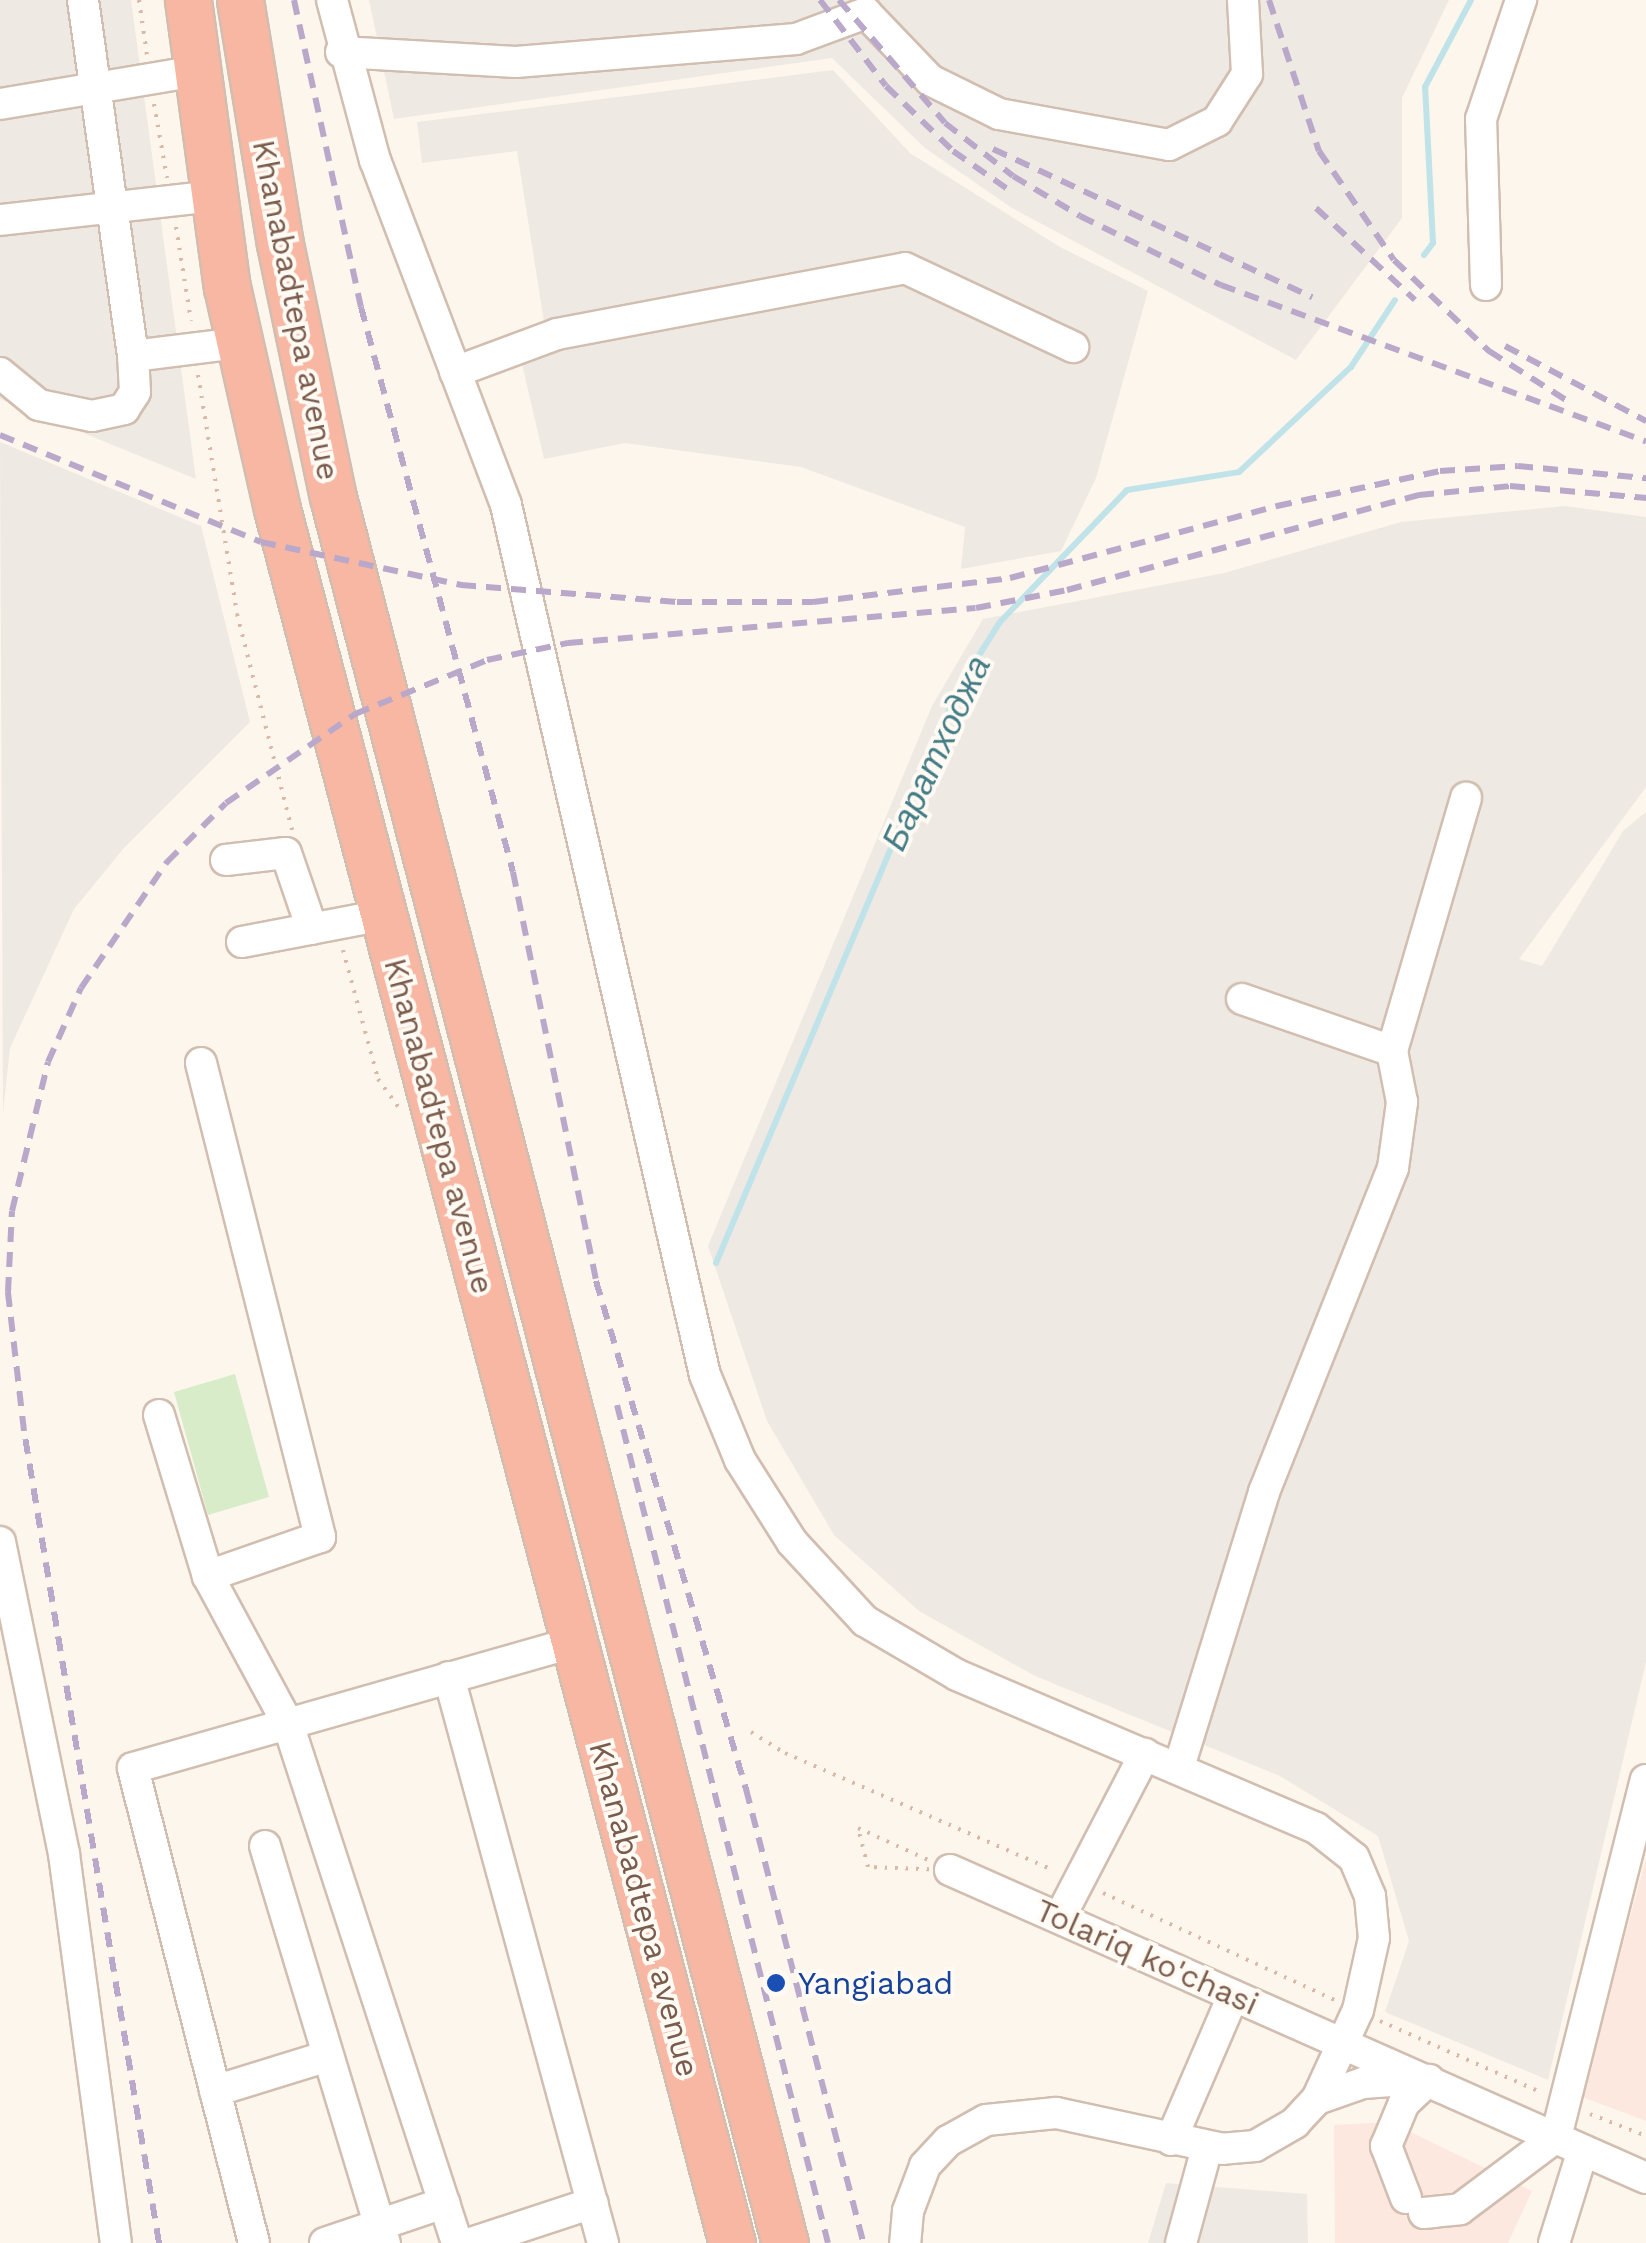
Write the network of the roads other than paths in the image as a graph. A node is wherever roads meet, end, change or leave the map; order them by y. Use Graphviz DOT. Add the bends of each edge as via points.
graph roads {
  1 [pos="83,0"];
  2 [pos="188,0"];
  3 [pos="240,0"];
  4 [pos="332,0"];
  5 [pos="1243,0"];
  6 [pos="1521,0"];
  7 [pos="862,6"];
  8 [pos="341,52"];
  9 [pos="197,71"];
  10 [pos="99,89"];
  11 [pos="0,104"];
  12 [pos="186,200"];
  13 [pos="116,207"];
  14 [pos="0,220"];
  15 [pos="1486,285"];
  16 [pos="240,343"];
  17 [pos="1073,347"];
  18 [pos="132,356"];
  19 [pos="455,372"];
  20 [pos="0,373"];
  21 [pos="333,496"];
  22 [pos="277,509"];
  23 [pos="408,788"];
  24 [pos="1466,798"];
  25 [pos="353,800"];
  26 [pos="226,860"];
  27 [pos="383,915"];
  28 [pos="324,937"];
  29 [pos="242,942"];
  30 [pos="1242,999"];
  31 [pos="1392,1051"];
  32 [pos="201,1063"];
  33 [pos="159,1415"];
  34 [pos="0,1542"];
  35 [pos="208,1576"];
  36 [pos="574,1642"];
  37 [pos="449,1678"];
  38 [pos="288,1724"];
  39 [pos="1145,1754"];
  40 [pos="1179,1768"];
  41 [pos="1646,1780"];
  42 [pos="265,1846"];
  43 [pos="950,1870"];
  44 [pos="1060,1917"];
  45 [pos="1233,1996"];
  46 [pos="1345,2042"];
  47 [pos="328,2056"];
  48 [pos="1429,2080"];
  49 [pos="215,2091"];
  50 [pos="1317,2099"];
  51 [pos="1556,2138"];
  52 [pos="1171,2140"];
  53 [pos="1206,2148"];
  54 [pos="1584,2150"];
  55 [pos="1646,2178"];
  56 [pos="592,2203"];
  57 [pos="444,2204"];
  58 [pos="382,2234"];
  59 [pos="116,2243"];
  60 [pos="254,2243"];
  61 [pos="325,2243"];
  62 [pos="457,2243"];
  63 [pos="471,2243"];
  64 [pos="604,2243"];
  65 [pos="732,2243"];
  66 [pos="785,2243"];
  67 [pos="905,2243"];
  68 [pos="1181,2243"];
  69 [pos="1554,2243"];
  1 -- 10 [label="street"];
  2 -- 9 [label="highway, Khanabadtepa avenue"];
  3 -- 21 [label="highway, Khanabadtepa avenue"];
  4 -- 8 [label="street"];
  5 -- 7 [label="street" via="1246,74 1216,121 1168,145 998,114 930,80"];
  6 -- 15 [label="street" via="1480,119"];
  7 -- 8 [label="street" via="796,39 516,62"];
  8 -- 19 [label="street"];
  9 -- 10 [label="street"];
  9 -- 12 [label="highway, Khanabadtepa avenue"];
  10 -- 11 [label="street"];
  10 -- 13 [label="street"];
  12 -- 13 [label="street"];
  12 -- 16 [label="highway, Khanabadtepa avenue"];
  13 -- 14 [label="street"];
  13 -- 18 [label="street"];
  16 -- 18 [label="street"];
  16 -- 22 [label="highway, Khanabadtepa avenue"];
  17 -- 19 [label="street" via="905,268 557,334"];
  18 -- 20 [label="street" via="135,392 124,409 92,416 39,405"];
  19 -- 39 [label="street" via="506,506 704,1375 740,1460 792,1542 865,1621 957,1675"];
  21 -- 22 [label="highway"];
  21 -- 23 [label="highway, Khanabadtepa avenue"];
  22 -- 25 [label="highway, Khanabadtepa avenue"];
  23 -- 25 [label="highway"];
  23 -- 66 [label="highway, Khanabadtepa avenue"];
  24 -- 31 [label="street"];
  25 -- 27 [label="highway, Khanabadtepa avenue"];
  26 -- 28 [label="street" via="286,853"];
  27 -- 28 [label="street"];
  27 -- 36 [label="highway, Khanabadtepa avenue"];
  28 -- 29 [label="street"];
  30 -- 31 [label="street"];
  31 -- 40 [label="street" via="1402,1102 1392,1168 1264,1492"];
  32 -- 35 [label="street" via="320,1537"];
  33 -- 35 [label="street"];
  34 -- 59 [label="street" via="64,1854"];
  35 -- 38 [label="street"];
  36 -- 37 [label="street"];
  36 -- 65 [label="highway, Khanabadtepa avenue"];
  37 -- 38 [label="street"];
  37 -- 56 [label="street"];
  38 -- 49 [label="street" via="133,1768"];
  38 -- 57 [label="street"];
  39 -- 40 [label="street"];
  39 -- 44 [label="street"];
  40 -- 46 [label="street" via="1316,1828 1354,1858 1375,1927"];
  41 -- 51 [label="street"];
  42 -- 47 [label="street"];
  43 -- 44 [label="street, Tolariq ko'chasi"];
  44 -- 45 [label="street, Tolariq ko'chasi"];
  45 -- 46 [label="street, Tolariq ko'chasi"];
  45 -- 52 [label="street"];
  46 -- 48 [label="street, Tolariq ko'chasi"];
  46 -- 50 [label="street"];
  47 -- 49 [label="street"];
  47 -- 58 [label="street"];
  48 -- 50 [label="street" via="1363,2083"];
  48 -- 51 [label="street, Tolariq ko'chasi"];
  48 -- 51 [label="street" via="1404,2104 1386,2146 1415,2206 1460,2209"];
  49 -- 60 [label="street"];
  50 -- 53 [label="street" via="1270,2140"];
  51 -- 54 [label="street, Tolariq ko'chasi"];
  52 -- 53 [label="street"];
  52 -- 67 [label="street" via="1041,2111 974,2124 925,2166 908,2210"];
  53 -- 68 [label="street"];
  54 -- 55 [label="street, Tolariq ko'chasi"];
  54 -- 69 [label="street"];
  56 -- 63 [label="street"];
  56 -- 64 [label="street"];
  57 -- 58 [label="street"];
  57 -- 62 [label="street"];
  58 -- 61 [label="street"];
}
